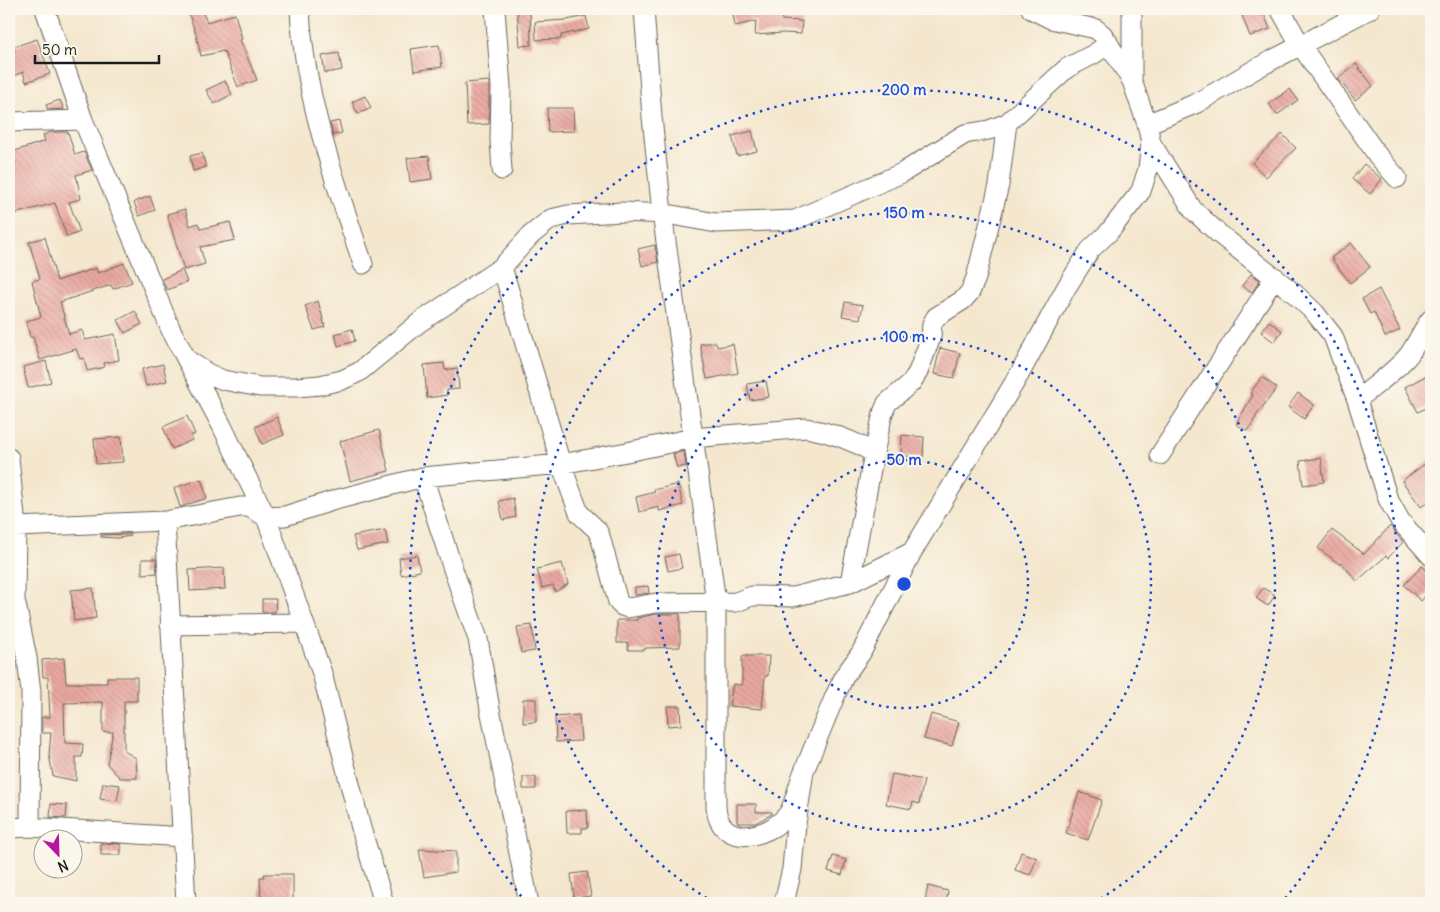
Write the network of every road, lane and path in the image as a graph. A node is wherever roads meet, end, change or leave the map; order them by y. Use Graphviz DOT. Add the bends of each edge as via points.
graph roads {
  1 [pos="45,9"];
  2 [pos="300,9"];
  3 [pos="495,9"];
  4 [pos="644,9"];
  5 [pos="1031,9"];
  6 [pos="1132,9"];
  7 [pos="1280,9"];
  8 [pos="1370,9"];
  9 [pos="1108,42"];
  10 [pos="1301,46"];
  11 [pos="1132,81"];
  12 [pos="83,120"];
  13 [pos="9,122"];
  14 [pos="1007,123"];
  15 [pos="1147,124"];
  16 [pos="1151,143"];
  17 [pos="502,170"];
  18 [pos="1398,178"];
  19 [pos="662,213"];
  20 [pos="363,264"];
  21 [pos="502,267"];
  22 [pos="1275,277"];
  23 [pos="1431,319"];
  24 [pos="186,359"];
  25 [pos="1357,400"];
  26 [pos="693,438"];
  27 [pos="874,453"];
  28 [pos="1160,455"];
  29 [pos="9,458"];
  30 [pos="561,464"];
  31 [pos="424,477"];
  32 [pos="266,517"];
  33 [pos="165,521"];
  34 [pos="16,527"];
  35 [pos="912,552"];
  36 [pos="1431,556"];
  37 [pos="850,583"];
  38 [pos="12,600"];
  39 [pos="716,602"];
  40 [pos="303,623"];
  41 [pos="170,625"];
  42 [pos="804,771"];
  43 [pos="30,827"];
  44 [pos="9,828"];
  45 [pos="183,837"];
  46 [pos="186,903"];
  47 [pos="384,903"];
  48 [pos="529,903"];
  49 [pos="784,903"];
  1 -- 12 [label="street"];
  2 -- 20 [label="street" via="316,118"];
  3 -- 17 [label="street" via="501,87"];
  4 -- 19 [label="street"];
  5 -- 9 [label="street" via="1051,19 1096,29"];
  6 -- 11 [label="street"];
  7 -- 10 [label="street"];
  8 -- 10 [label="street"];
  9 -- 11 [label="street"];
  9 -- 14 [label="street" via="1094,54 1067,68"];
  10 -- 15 [label="street" via="1197,103"];
  10 -- 18 [label="street" via="1378,156"];
  11 -- 15 [label="street"];
  12 -- 13 [label="street"];
  12 -- 24 [label="street"];
  14 -- 19 [label="street" via="965,134 902,173 795,220 716,222"];
  14 -- 27 [label="street" via="999,185 976,278 963,300 936,316 918,372 887,403"];
  15 -- 16 [label="street"];
  16 -- 22 [label="street" via="1193,210"];
  16 -- 35 [label="street" via="1141,191 1109,232 1090,250"];
  19 -- 21 [label="street" via="568,215 551,220 531,235"];
  19 -- 26 [label="street"];
  21 -- 24 [label="street" via="420,322 360,372 342,380 312,386 260,387 223,380"];
  21 -- 30 [label="street"];
  22 -- 25 [label="street" via="1315,313 1333,336"];
  22 -- 28 [label="street"];
  23 -- 25 [label="street" via="1408,355"];
  24 -- 32 [label="street"];
  25 -- 36 [label="street" via="1388,498 1401,522"];
  26 -- 27 [label="street" via="806,428"];
  26 -- 30 [label="street"];
  26 -- 39 [label="street"];
  27 -- 37 [label="street"];
  29 -- 34 [label="street"];
  30 -- 31 [label="street"];
  30 -- 39 [label="street" via="579,513 600,536 618,602 622,606"];
  31 -- 32 [label="street" via="285,516"];
  31 -- 48 [label="street" via="478,639"];
  32 -- 33 [label="street" via="249,507 240,507"];
  32 -- 40 [label="street"];
  33 -- 34 [label="street"];
  33 -- 41 [label="street"];
  34 -- 38 [label="street"];
  35 -- 37 [label="street"];
  35 -- 42 [label="street" via="862,653 845,675"];
  37 -- 39 [label="street" via="793,597 752,596 736,602"];
  38 -- 43 [label="street" via="27,658 31,692"];
  39 -- 42 [label="street" via="716,816 721,825 745,836 765,832 775,826 790,812"];
  40 -- 41 [label="street"];
  40 -- 47 [label="street" via="322,673 361,828"];
  41 -- 45 [label="street"];
  42 -- 49 [label="street" via="792,869"];
  43 -- 44 [label="street"];
  43 -- 45 [label="street"];
  45 -- 46 [label="street"];
}
